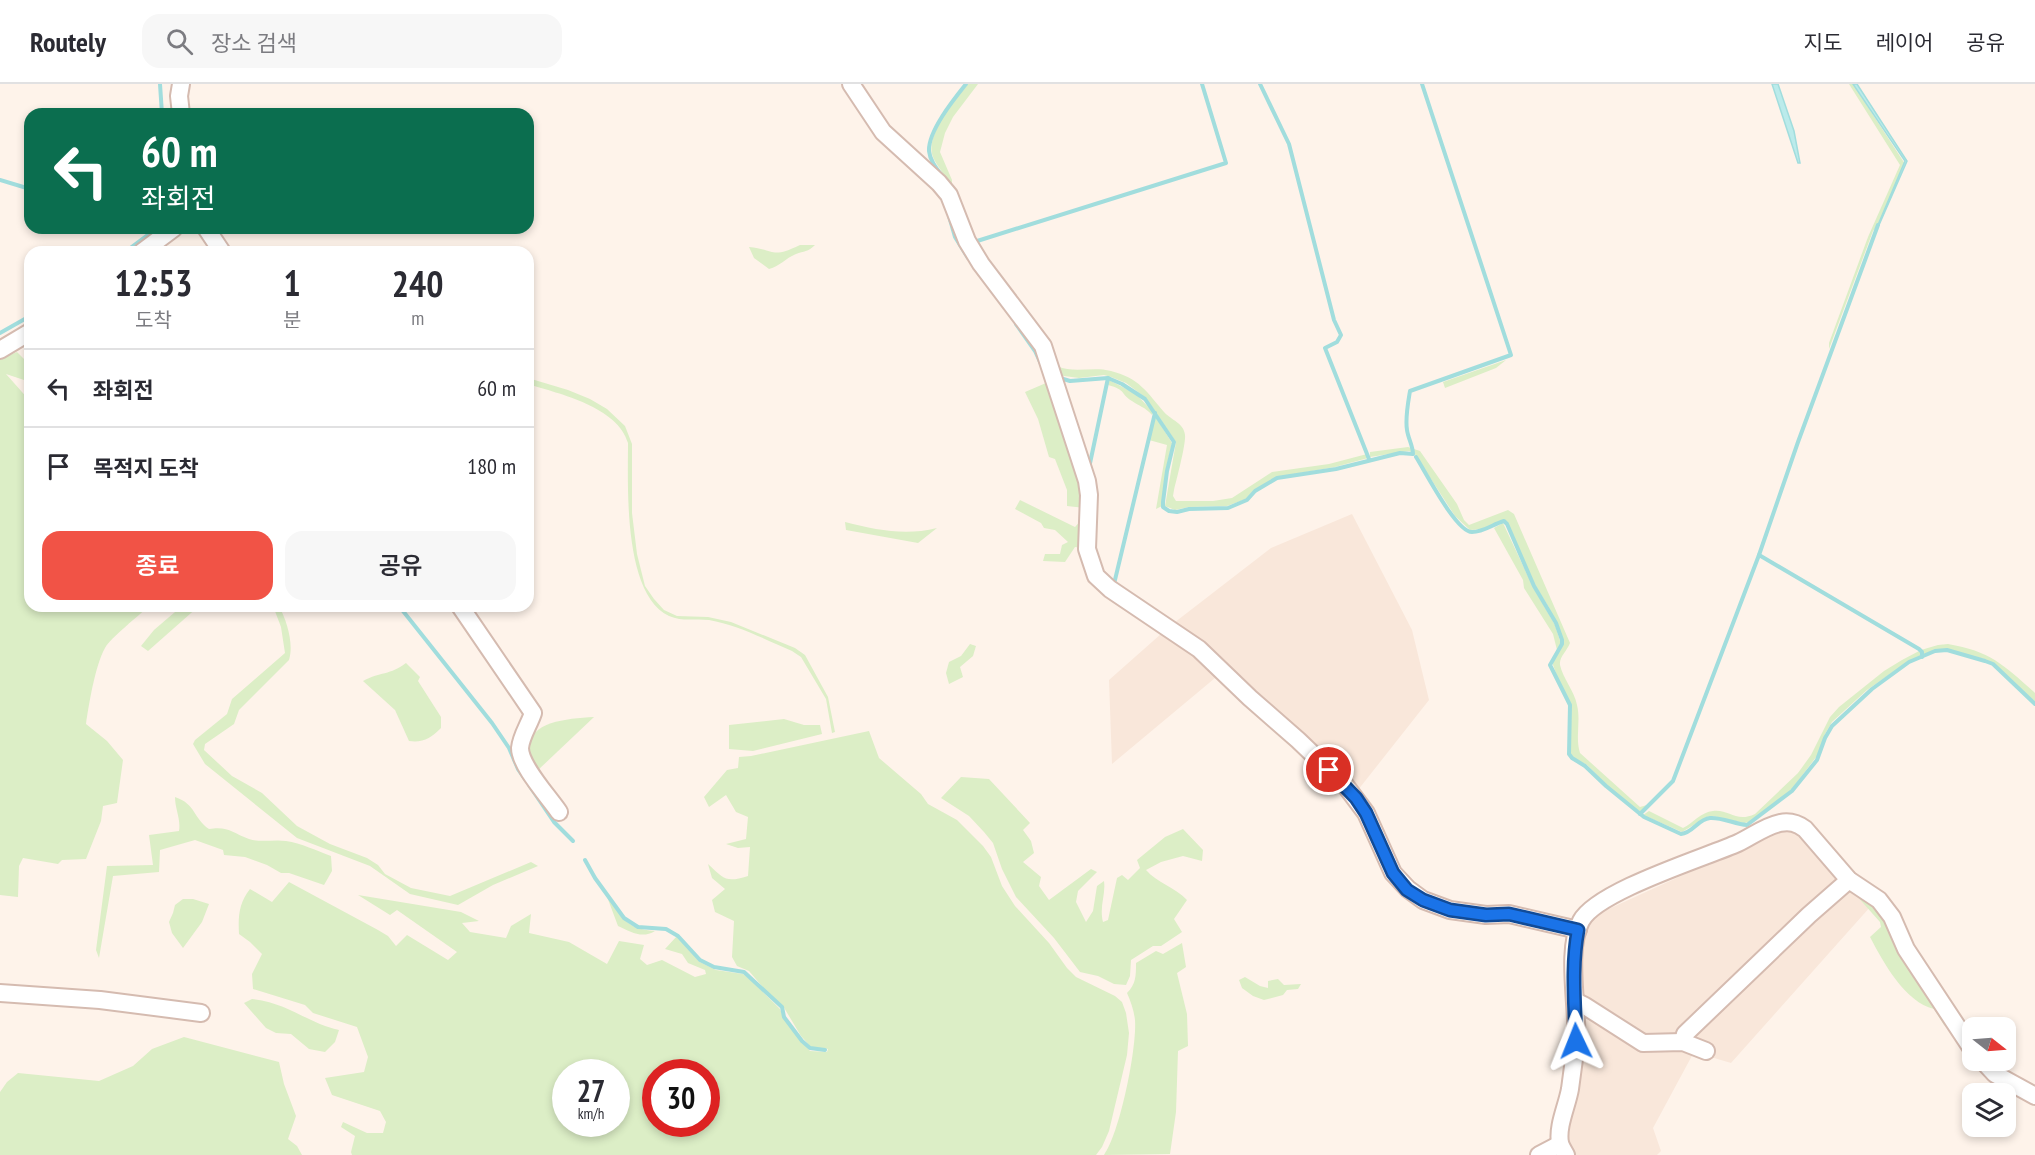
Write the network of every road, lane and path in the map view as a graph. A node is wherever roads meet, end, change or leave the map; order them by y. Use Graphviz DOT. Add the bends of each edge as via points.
graph roads {
  1 [pos="181,84"];
  2 [pos="851,84"];
  3 [pos="180,108"];
  4 [pos="166,234"];
  5 [pos="150,246"];
  6 [pos="24,336"];
  7 [pos="0,350"];
  8 [pos="464,612"];
  9 [pos="559,812"];
  10 [pos="1849,880"];
  11 [pos="1578,930"];
  12 [pos="0,993"];
  13 [pos="1575,1001"];
  14 [pos="201,1013"];
  15 [pos="1962,1034"];
  16 [pos="1683,1042"];
  17 [pos="1706,1051"];
  18 [pos="1992,1071"];
  19 [pos="2035,1096"];
  20 [pos="1563,1149"];
  21 [pos="1539,1155"];
  1 -- 3 [label="street"];
  2 -- 11 [label="street" via="883,132 949,195 967,241 981,264 1043,346 1088,481 1087,549 1096,576 1199,648 1345,785 1366,813 1393,873 1407,890 1450,910 1509,914"];
  4 -- 5 [label="street"];
  6 -- 7 [label="street"];
  8 -- 9 [label="street" via="533,713 520,749"];
  10 -- 11 [label="street" via="1805,829 1789,822 1777,824 1596,905 1580,922"];
  10 -- 15 [label="street" via="1879,900 1892,917 1912,958"];
  10 -- 16 [label="street" via="1685,1034"];
  11 -- 13 [label="street"];
  12 -- 14 [label="street"];
  13 -- 16 [label="street" via="1643,1043"];
  13 -- 20 [label="street" via="1576,1041 1560,1130"];
  16 -- 17 [label="street"];
  18 -- 19 [label="street"];
  20 -- 21 [label="street"];
}
